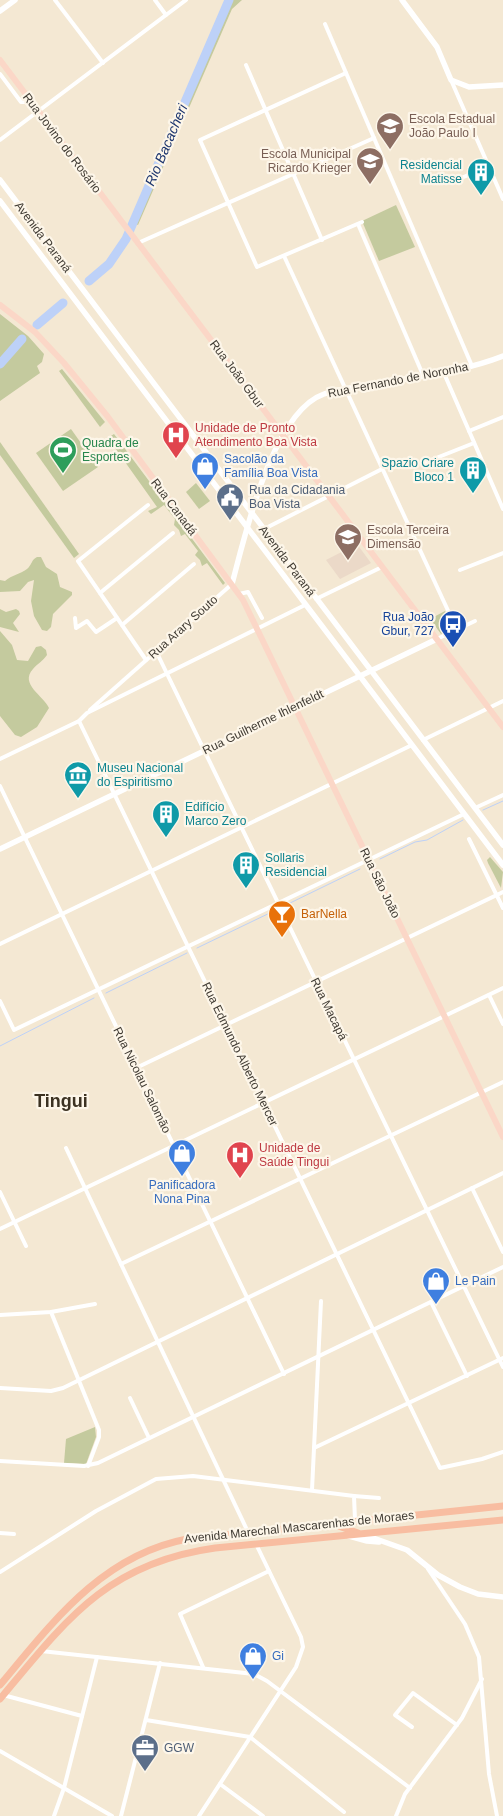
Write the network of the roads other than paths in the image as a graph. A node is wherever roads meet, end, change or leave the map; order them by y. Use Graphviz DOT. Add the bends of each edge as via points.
graph roads {
  1 [pos="15,0"];
  2 [pos="55,0"];
  3 [pos="156,0"];
  4 [pos="186,0"];
  5 [pos="402,0"];
  6 [pos="0,12"];
  7 [pos="166,14"];
  8 [pos="325,24"];
  9 [pos="0,60"];
  10 [pos="103,63"];
  11 [pos="246,65"];
  12 [pos="346,73"];
  13 [pos="0,74"];
  14 [pos="451,80"];
  15 [pos="503,85"];
  16 [pos="31,102"];
  17 [pos="266,110"];
  18 [pos="38,111"];
  19 [pos="374,138"];
  20 [pos="0,140"];
  21 [pos="489,166"];
  22 [pos="293,174"];
  23 [pos="459,179"];
  24 [pos="0,180"];
  25 [pos="503,199"];
  26 [pos="0,201"];
  27 [pos="228,203"];
  28 [pos="136,240"];
  29 [pos="322,240"];
  30 [pos="284,256"];
  31 [pos="0,305"];
  32 [pos="503,356"];
  33 [pos="472,366"];
  34 [pos="444,371"];
  35 [pos="423,374"];
  36 [pos="345,389"];
  37 [pos="503,416"];
  38 [pos="469,431"];
  39 [pos="284,436"];
  40 [pos="474,443"];
  41 [pos="426,462"];
  42 [pos="382,470"];
  43 [pos="329,496"];
  44 [pos="148,505"];
  45 [pos="503,508"];
  46 [pos="252,514"];
  47 [pos="248,525"];
  48 [pos="263,530"];
  49 [pos="173,533"];
  50 [pos="503,552"];
  51 [pos="194,564"];
  52 [pos="382,567"];
  53 [pos="460,570"];
  54 [pos="232,584"];
  55 [pos="100,594"];
  56 [pos="238,594"];
  57 [pos="316,599"];
  58 [pos="255,603"];
  59 [pos="305,605"];
  60 [pos="250,612"];
  61 [pos="75,618"];
  62 [pos="117,618"];
  63 [pos="262,618"];
  64 [pos="475,621"];
  65 [pos="122,625"];
  66 [pos="258,628"];
  67 [pos="457,630"];
  68 [pos="437,639"];
  69 [pos="156,652"];
  70 [pos="146,660"];
  71 [pos="166,674"];
  72 [pos="365,674"];
  73 [pos="503,701"];
  74 [pos="295,706"];
  75 [pos="489,708"];
  76 [pos="87,713"];
  77 [pos="79,721"];
  78 [pos="503,727"];
  79 [pos="423,740"];
  80 [pos="412,745"];
  81 [pos="204,751"];
  82 [pos="0,759"];
  83 [pos="332,784"];
  84 [pos="0,786"];
  85 [pos="114,794"];
  86 [pos="503,795"];
  87 [pos="475,808"];
  88 [pos="464,814"];
  89 [pos="241,828"];
  90 [pos="25,837"];
  91 [pos="468,839"];
  92 [pos="503,845"];
  93 [pos="0,849"];
  94 [pos="369,859"];
  95 [pos="503,865"];
  96 [pos="152,871"];
  97 [pos="503,892"];
  98 [pos="496,895"];
  99 [pos="278,903"];
  100 [pos="503,908"];
  101 [pos="62,914"];
  102 [pos="407,938"];
  103 [pos="0,944"];
  104 [pos="188,946"];
  105 [pos="316,981"];
  106 [pos="503,988"];
  107 [pos="98,989"];
  108 [pos="489,994"];
  109 [pos="0,1002"];
  110 [pos="445,1016"];
  111 [pos="226,1024"];
  112 [pos="503,1024"];
  113 [pos="354,1059"];
  114 [pos="136,1068"];
  115 [pos="503,1082"];
  116 [pos="481,1092"];
  117 [pos="264,1103"];
  118 [pos="390,1135"];
  119 [pos="503,1137"];
  120 [pos="174,1146"];
  121 [pos="66,1148"];
  122 [pos="503,1173"];
  123 [pos="300,1178"];
  124 [pos="85,1188"];
  125 [pos="472,1188"];
  126 [pos="0,1192"];
  127 [pos="427,1210"];
  128 [pos="14,1222"];
  129 [pos="210,1222"];
  130 [pos="0,1229"];
  131 [pos="26,1246"];
  132 [pos="503,1252"];
  133 [pos="337,1254"];
  134 [pos="121,1264"];
  135 [pos="503,1267"];
  136 [pos="464,1286"];
  137 [pos="247,1298"];
  138 [pos="321,1301"];
  139 [pos="431,1302"];
  140 [pos="94,1304"];
  141 [pos="51,1312"];
  142 [pos="0,1315"];
  143 [pos="374,1330"];
  144 [pos="158,1342"];
  145 [pos="319,1357"];
  146 [pos="501,1359"];
  147 [pos="503,1367"];
  148 [pos="284,1374"];
  149 [pos="467,1376"];
  150 [pos="79,1380"];
  151 [pos="0,1388"];
  152 [pos="130,1398"];
  153 [pos="409,1404"];
  154 [pos="194,1417"];
  155 [pos="149,1438"];
  156 [pos="314,1448"];
  157 [pos="503,1452"];
  158 [pos="0,1462"];
  159 [pos="88,1466"];
  160 [pos="224,1480"];
  161 [pos="312,1490"];
  162 [pos="354,1496"];
  163 [pos="379,1498"];
  164 [pos="503,1506"];
  165 [pos="417,1514"];
  166 [pos="356,1520"];
  167 [pos="503,1520"];
  168 [pos="330,1523"];
  169 [pos="410,1529"];
  170 [pos="248,1532"];
  171 [pos="0,1533"];
  172 [pos="14,1534"];
  173 [pos="360,1534"];
  174 [pos="218,1535"];
  175 [pos="346,1535"];
  176 [pos="384,1542"];
  177 [pos="259,1544"];
  178 [pos="215,1548"];
  179 [pos="424,1564"];
  180 [pos="269,1571"];
  181 [pos="0,1572"];
  182 [pos="503,1597"];
  183 [pos="41,1651"];
  184 [pos="97,1656"];
  185 [pos="160,1663"];
  186 [pos="203,1667"];
  187 [pos="483,1677"];
  188 [pos="0,1685"];
  189 [pos="281,1691"];
  190 [pos="1,1697"];
  191 [pos="82,1716"];
  192 [pos="146,1720"];
  193 [pos="457,1725"];
  194 [pos="412,1727"];
  195 [pos="250,1738"];
  196 [pos="0,1751"];
  197 [pos="220,1784"];
  198 [pos="64,1788"];
  199 [pos="410,1788"];
  200 [pos="344,1812"];
  201 [pos="54,1816"];
  202 [pos="112,1816"];
  203 [pos="121,1816"];
  204 [pos="199,1816"];
  205 [pos="263,1816"];
  206 [pos="396,1816"];
  207 [pos="497,1816"];
  1 -- 6 [label="street"];
  2 -- 10 [label="street"];
  3 -- 7 [label="street"];
  4 -- 7 [label="street"];
  5 -- 14 [label="street" via="437,47"];
  7 -- 10 [label="street"];
  8 -- 12 [label="street"];
  9 -- 16 [label="main road, Rua Jovino do Rosário"];
  10 -- 18 [label="street"];
  11 -- 17 [label="street"];
  12 -- 17 [label="street"];
  12 -- 19 [label="street"];
  13 -- 16 [label="street" via="21,102"];
  14 -- 15 [label="street" via="469,87"];
  14 -- 21 [label="street"];
  16 -- 18 [label="main road, Rua Jovino do Rosário"];
  17 -- 22 [label="street"];
  17 -- 27 [label="street" via="200,140"];
  18 -- 20 [label="street"];
  18 -- 28 [label="main road, Rua Jovino do Rosário"];
  19 -- 22 [label="street"];
  19 -- 33 [label="street"];
  21 -- 23 [label="street"];
  21 -- 25 [label="street"];
  22 -- 27 [label="street"];
  22 -- 29 [label="street"];
  24 -- 46 [label="street, Avenida Paraná"];
  26 -- 47 [label="street, Avenida Paraná"];
  27 -- 28 [label="street"];
  27 -- 30 [label="street" via="257,267"];
  28 -- 39 [label="main road, Rua João Gbur"];
  29 -- 30 [label="street"];
  29 -- 35 [label="street" via="360,223"];
  30 -- 36 [label="street"];
  31 -- 54 [label="main road, Rua Canadá" via="35,332 64,363"];
  32 -- 33 [label="street, Rua Fernando de Noronha"];
  33 -- 34 [label="street, Rua Fernando de Noronha"];
  34 -- 35 [label="street, Rua Fernando de Noronha"];
  34 -- 38 [label="street"];
  35 -- 36 [label="street, Rua Fernando de Noronha"];
  36 -- 39 [label="street, Rua Fernando de Noronha" via="313,400"];
  36 -- 42 [label="street"];
  37 -- 38 [label="street"];
  38 -- 40 [label="street"];
  39 -- 43 [label="main road, Rua João Gbur"];
  39 -- 46 [label="street, Rua Fernando de Noronha" via="264,471"];
  40 -- 41 [label="street"];
  40 -- 45 [label="street"];
  42 -- 43 [label="street"];
  42 -- 67 [label="street"];
  43 -- 48 [label="street"];
  43 -- 52 [label="main road, Rua João Gbur"];
  44 -- 55 [label="street" via="78,561"];
  46 -- 47 [label="street, Rua Fernando de Noronha"];
  46 -- 48 [label="street, Avenida Paraná"];
  47 -- 54 [label="street"];
  47 -- 59 [label="street, Avenida Paraná"];
  48 -- 57 [label="street, Avenida Paraná"];
  49 -- 55 [label="street"];
  50 -- 53 [label="street"];
  51 -- 65 [label="street"];
  52 -- 57 [label="street"];
  52 -- 68 [label="main road, Rua João Gbur"];
  54 -- 56 [label="main road, Rua Canadá"];
  54 -- 69 [label="street, Rua Arary Souto"];
  55 -- 62 [label="street"];
  56 -- 58 [label="street" via="248,592"];
  56 -- 60 [label="main road, Rua Canadá"];
  57 -- 72 [label="street, Avenida Paraná"];
  58 -- 60 [label="street"];
  58 -- 63 [label="street"];
  59 -- 66 [label="street"];
  59 -- 72 [label="street, Avenida Paraná"];
  60 -- 66 [label="main road, Rua Canadá"];
  61 -- 62 [label="street" via="76,628 87,621 96,632"];
  62 -- 65 [label="street"];
  64 -- 67 [label="street"];
  65 -- 70 [label="street"];
  66 -- 71 [label="street"];
  66 -- 74 [label="main road, Rua São João"];
  67 -- 68 [label="street"];
  68 -- 72 [label="street, Rua Guilherme Ihlenfeldt"];
  68 -- 75 [label="main road, Rua João Gbur"];
  69 -- 70 [label="street, Rua Arary Souto"];
  69 -- 71 [label="street, Rua Macapá"];
  70 -- 76 [label="street, Rua Arary Souto"];
  71 -- 76 [label="street"];
  71 -- 81 [label="street, Rua Macapá"];
  72 -- 74 [label="street, Rua Guilherme Ihlenfeldt"];
  72 -- 79 [label="street, Avenida Paraná"];
  72 -- 80 [label="street, Avenida Paraná"];
  73 -- 75 [label="street"];
  74 -- 81 [label="street, Rua Guilherme Ihlenfeldt"];
  74 -- 83 [label="main road, Rua São João"];
  75 -- 78 [label="main road, Rua João Gbur"];
  75 -- 79 [label="street"];
  76 -- 77 [label="street, Rua Arary Souto"];
  77 -- 82 [label="street, Rua Arary Souto"];
  77 -- 85 [label="street, Rua Edmundo Alberto Mercer"];
  79 -- 87 [label="street, Avenida Paraná"];
  80 -- 83 [label="street"];
  80 -- 88 [label="street, Avenida Paraná"];
  81 -- 85 [label="street, Rua Guilherme Ihlenfeldt"];
  81 -- 89 [label="street, Rua Macapá"];
  83 -- 89 [label="street"];
  83 -- 94 [label="main road, Rua São João"];
  84 -- 90 [label="street, Rua Nicolau Salomão"];
  85 -- 90 [label="street, Rua Guilherme Ihlenfeldt"];
  85 -- 96 [label="street, Rua Edmundo Alberto Mercer"];
  86 -- 87 [label="street"];
  87 -- 92 [label="street, Avenida Paraná"];
  88 -- 94 [label="street"];
  88 -- 95 [label="street, Avenida Paraná"];
  89 -- 96 [label="street"];
  89 -- 99 [label="street, Rua Macapá"];
  90 -- 93 [label="street, Rua Guilherme Ihlenfeldt"];
  90 -- 101 [label="street, Rua Nicolau Salomão"];
  91 -- 98 [label="street"];
  94 -- 99 [label="street"];
  94 -- 102 [label="main road, Rua São João"];
  96 -- 101 [label="street"];
  96 -- 104 [label="street, Rua Edmundo Alberto Mercer"];
  97 -- 98 [label="street"];
  98 -- 100 [label="street"];
  98 -- 102 [label="street"];
  99 -- 104 [label="street"];
  99 -- 105 [label="street, Rua Macapá"];
  101 -- 103 [label="street"];
  101 -- 107 [label="street, Rua Nicolau Salomão"];
  102 -- 105 [label="street"];
  102 -- 110 [label="main road, Rua São João"];
  104 -- 107 [label="street"];
  104 -- 111 [label="street, Rua Edmundo Alberto Mercer"];
  105 -- 111 [label="street"];
  105 -- 113 [label="street, Rua Macapá"];
  106 -- 108 [label="street"];
  107 -- 109 [label="street" via="14,1030"];
  107 -- 114 [label="street, Rua Nicolau Salomão"];
  108 -- 110 [label="street"];
  108 -- 112 [label="street"];
  110 -- 113 [label="street"];
  110 -- 116 [label="main road, Rua São João"];
  111 -- 114 [label="street"];
  111 -- 117 [label="street, Rua Edmundo Alberto Mercer"];
  113 -- 117 [label="street"];
  113 -- 118 [label="street, Rua Macapá"];
  114 -- 120 [label="street, Rua Nicolau Salomão"];
  115 -- 116 [label="street"];
  116 -- 118 [label="street"];
  116 -- 119 [label="main road, Rua São João"];
  117 -- 120 [label="street"];
  117 -- 123 [label="street, Rua Edmundo Alberto Mercer"];
  118 -- 123 [label="street"];
  118 -- 127 [label="street, Rua Macapá"];
  120 -- 124 [label="street"];
  120 -- 129 [label="street, Rua Nicolau Salomão"];
  121 -- 124 [label="street"];
  122 -- 125 [label="street"];
  123 -- 129 [label="street"];
  123 -- 133 [label="street, Rua Edmundo Alberto Mercer"];
  124 -- 128 [label="street"];
  124 -- 134 [label="street"];
  125 -- 127 [label="street"];
  125 -- 132 [label="street"];
  126 -- 128 [label="street"];
  127 -- 133 [label="street"];
  127 -- 136 [label="street, Rua Macapá"];
  128 -- 130 [label="street"];
  128 -- 131 [label="street"];
  129 -- 134 [label="street"];
  129 -- 137 [label="street, Rua Nicolau Salomão"];
  133 -- 137 [label="street"];
  133 -- 143 [label="street, Rua Edmundo Alberto Mercer"];
  134 -- 144 [label="street"];
  135 -- 136 [label="street"];
  136 -- 139 [label="street"];
  136 -- 146 [label="street, Rua Macapá"];
  137 -- 144 [label="street"];
  137 -- 148 [label="street, Rua Nicolau Salomão"];
  138 -- 145 [label="street"];
  139 -- 143 [label="street"];
  139 -- 149 [label="street"];
  140 -- 141 [label="street"];
  141 -- 142 [label="street"];
  141 -- 150 [label="street"];
  143 -- 145 [label="street"];
  143 -- 153 [label="street, Rua Edmundo Alberto Mercer"];
  144 -- 150 [label="street"];
  144 -- 154 [label="street"];
  145 -- 148 [label="street"];
  145 -- 156 [label="street"];
  146 -- 147 [label="street, Rua Macapá"];
  146 -- 149 [label="street"];
  148 -- 154 [label="street"];
  149 -- 153 [label="street"];
  150 -- 151 [label="street" via="51,1391"];
  150 -- 159 [label="street" via="100,1434"];
  152 -- 155 [label="street"];
  153 -- 156 [label="street"];
  153 -- 157 [label="street, Rua Edmundo Alberto Mercer" via="440,1468"];
  154 -- 155 [label="street"];
  154 -- 160 [label="street"];
  155 -- 159 [label="street"];
  156 -- 161 [label="street"];
  158 -- 159 [label="street"];
  160 -- 161 [label="street"];
  160 -- 170 [label="street"];
  160 -- 181 [label="street" via="183,1476 147,1482"];
  161 -- 162 [label="street"];
  162 -- 163 [label="street"];
  162 -- 166 [label="street"];
  164 -- 165 [label="highway, Avenida Marechal Mascarenhas de Moraes"];
  165 -- 166 [label="highway, Avenida Marechal Mascarenhas de Moraes"];
  165 -- 169 [label="highway" via="416,1525"];
  166 -- 168 [label="highway, Avenida Marechal Mascarenhas de Moraes"];
  167 -- 169 [label="highway, Avenida Marechal Mascarenhas de Moraes"];
  168 -- 170 [label="highway, Avenida Marechal Mascarenhas de Moraes"];
  168 -- 173 [label="highway"];
  169 -- 173 [label="highway, Avenida Marechal Mascarenhas de Moraes"];
  170 -- 174 [label="highway, Avenida Marechal Mascarenhas de Moraes"];
  170 -- 177 [label="highway"];
  171 -- 172 [label="street"];
  173 -- 175 [label="highway, Avenida Marechal Mascarenhas de Moraes"];
  173 -- 176 [label="street"];
  174 -- 178 [label="highway"];
  174 -- 188 [label="highway, Avenida Marechal Mascarenhas de Moraes" via="163,1544 114,1568 77,1597"];
  175 -- 176 [label="street"];
  175 -- 177 [label="highway, Avenida Marechal Mascarenhas de Moraes"];
  176 -- 179 [label="street" via="407,1550"];
  177 -- 178 [label="highway, Avenida Marechal Mascarenhas de Moraes"];
  177 -- 180 [label="street"];
  178 -- 183 [label="highway, Avenida Marechal Mascarenhas de Moraes" via="164,1559 114,1582 80,1608"];
  179 -- 182 [label="street" via="460,1587 478,1594"];
  179 -- 187 [label="street" via="471,1635"];
  180 -- 186 [label="street" via="180,1614"];
  180 -- 189 [label="street" via="301,1637 303,1648"];
  183 -- 184 [label="street"];
  183 -- 190 [label="highway, Avenida Marechal Mascarenhas de Moraes"];
  184 -- 185 [label="street"];
  184 -- 191 [label="street"];
  185 -- 186 [label="street"];
  185 -- 192 [label="street"];
  186 -- 189 [label="street" via="254,1674"];
  187 -- 193 [label="street"];
  187 -- 207 [label="street" via="489,1774"];
  189 -- 195 [label="street"];
  189 -- 199 [label="street"];
  190 -- 191 [label="street"];
  191 -- 198 [label="street"];
  192 -- 195 [label="street"];
  192 -- 203 [label="street"];
  193 -- 194 [label="street" via="413,1692 396,1715"];
  193 -- 199 [label="street"];
  195 -- 197 [label="street"];
  195 -- 200 [label="street"];
  196 -- 198 [label="street"];
  197 -- 204 [label="street"];
  197 -- 205 [label="street"];
  198 -- 201 [label="street"];
  198 -- 202 [label="street"];
  199 -- 206 [label="street"];
}
